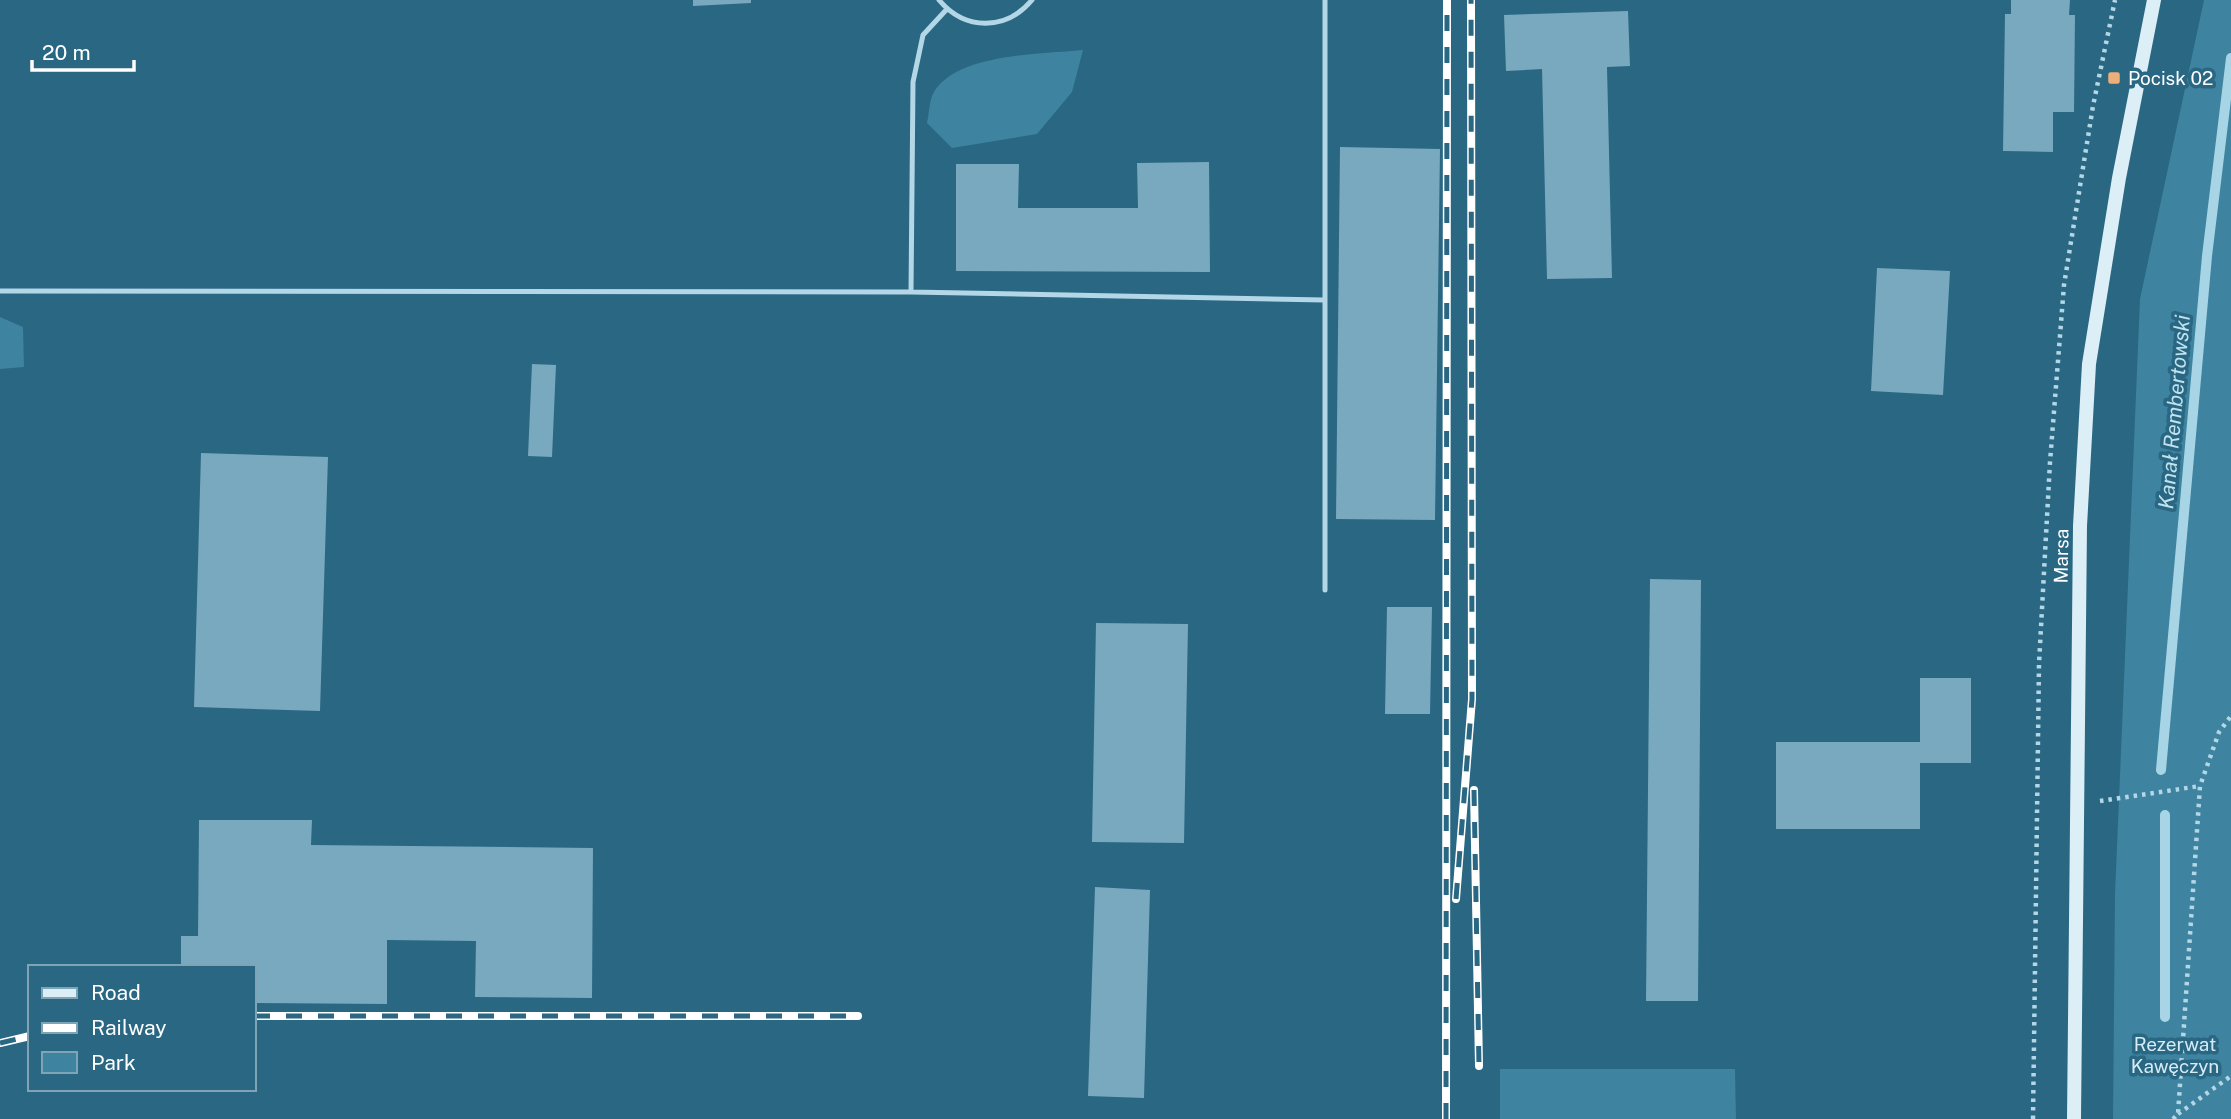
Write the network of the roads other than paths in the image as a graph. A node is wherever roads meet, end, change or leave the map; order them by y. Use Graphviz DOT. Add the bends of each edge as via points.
graph roads {
  1 [pos="939,0"];
  2 [pos="1032,0"];
  3 [pos="1325,0"];
  4 [pos="2154,0"];
  5 [pos="947,9"];
  6 [pos="0,291"];
  7 [pos="911,292"];
  8 [pos="1324,300"];
  9 [pos="1325,590"];
  10 [pos="2074,1119"];
  1 -- 5 [label="lane"];
  2 -- 5 [label="lane" via="1024,10 993,23 977,24"];
  3 -- 8 [label="lane"];
  4 -- 10 [label="main road, Marsa" via="2089,364 2080,526"];
  5 -- 7 [label="lane" via="923,35 913,82"];
  6 -- 7 [label="lane"];
  7 -- 8 [label="lane"];
  8 -- 9 [label="lane"];
}
